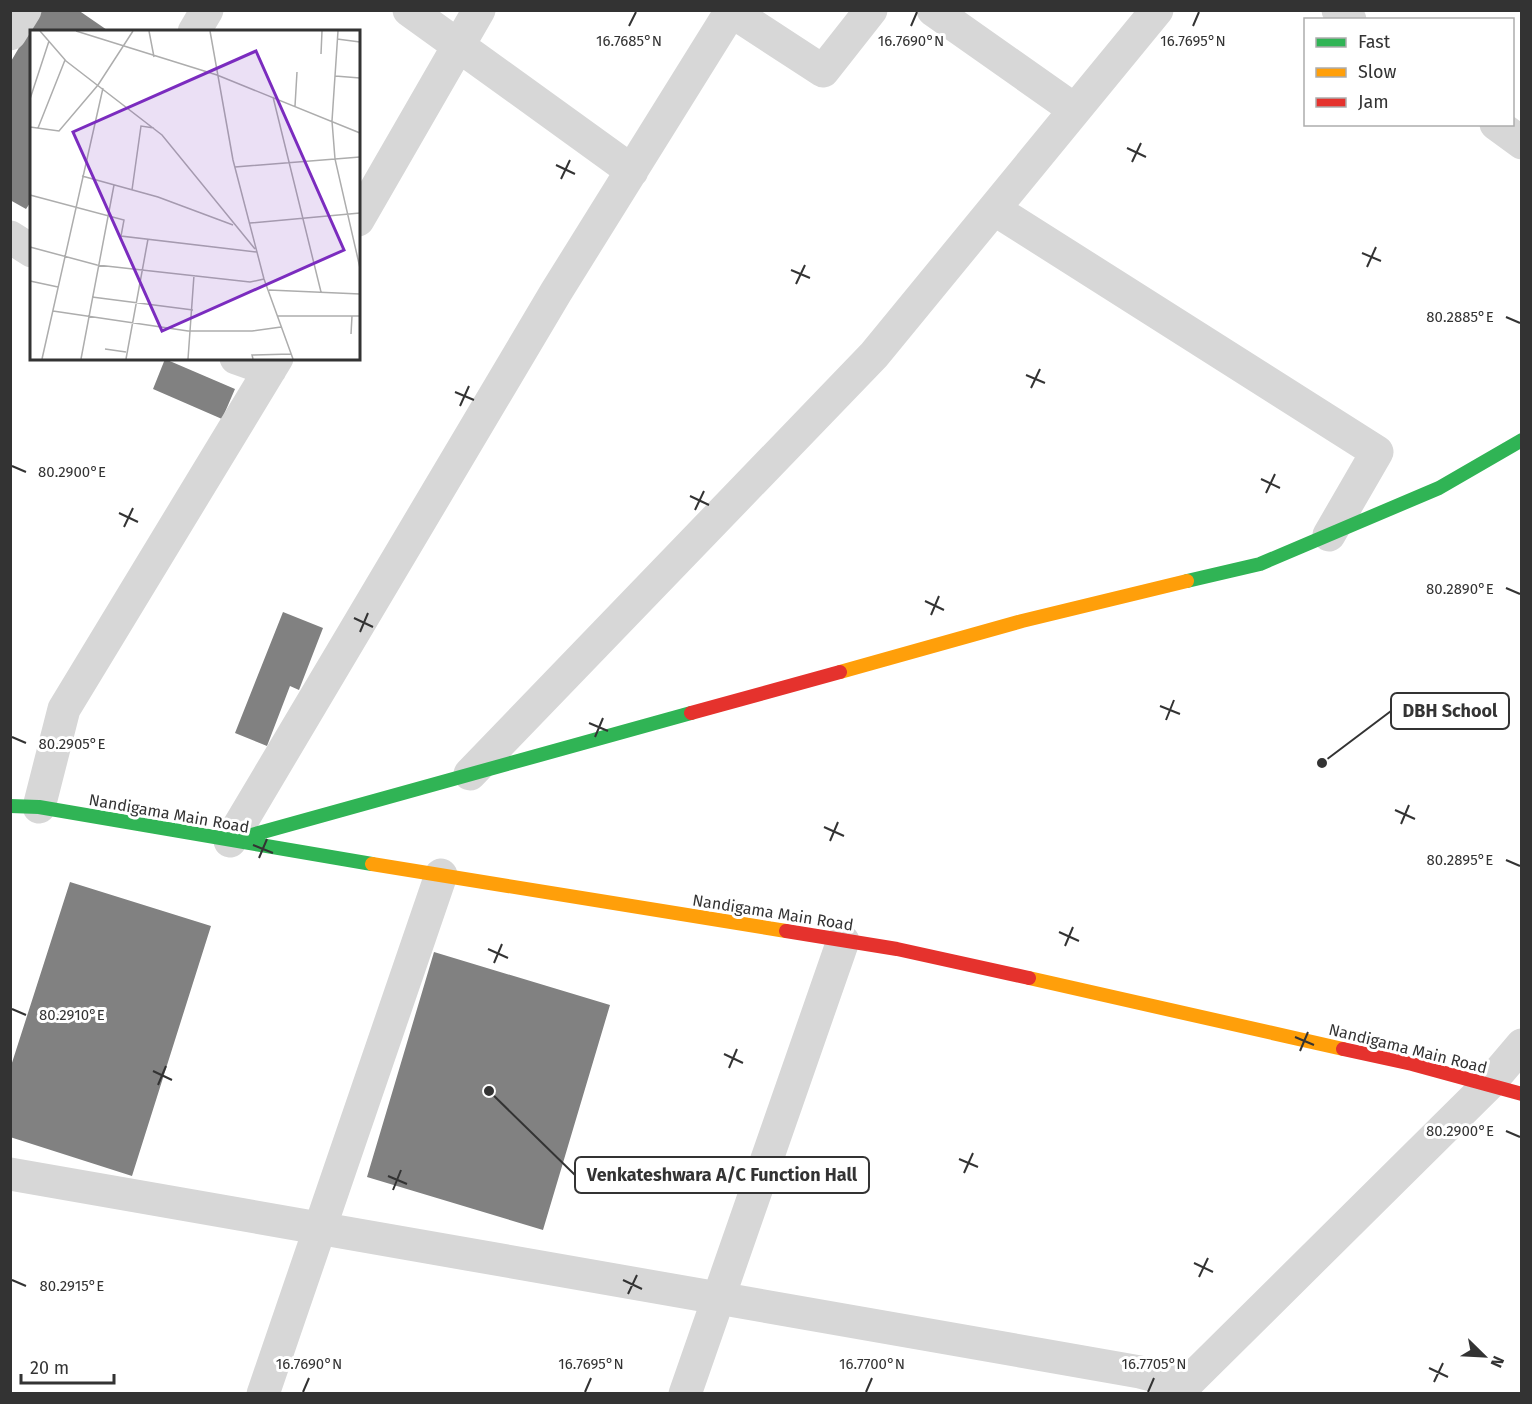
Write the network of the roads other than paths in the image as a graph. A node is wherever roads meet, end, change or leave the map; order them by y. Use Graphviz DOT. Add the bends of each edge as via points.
graph roads {
  1 [pos="25,10"];
  2 [pos="207,10"];
  3 [pos="409,10"];
  4 [pos="479,10"];
  5 [pos="872,10"];
  6 [pos="933,10"];
  7 [pos="1157,10"];
  8 [pos="195,30"];
  9 [pos="10,34"];
  10 [pos="459,45"];
  11 [pos="1075,110"];
  12 [pos="1499,126"];
  13 [pos="1521,143"];
  14 [pos="632,171"];
  15 [pos="994,209"];
  16 [pos="360,217"];
  17 [pos="10,237"];
  18 [pos="30,249"];
  19 [pos="248,360"];
  20 [pos="273,364"];
  21 [pos="1521,440"];
  22 [pos="1329,535"];
  23 [pos="470,774"];
  24 [pos="25,807"];
  25 [pos="230,841"];
  26 [pos="441,875"];
  27 [pos="843,940"];
  28 [pos="1521,1045"];
  29 [pos="1488,1085"];
  30 [pos="1521,1094"];
  31 [pos="10,1174"];
  32 [pos="320,1228"];
  33 [pos="719,1298"];
  34 [pos="1181,1389"];
  35 [pos="263,1394"];
  36 [pos="685,1394"];
  1 -- 9 [label="street"];
  2 -- 8 [label="street"];
  3 -- 10 [label="street"];
  4 -- 10 [label="street"];
  5 -- 14 [label="street" via="823,71 731,11"];
  6 -- 11 [label="street"];
  7 -- 11 [label="street"];
  10 -- 14 [label="street"];
  10 -- 16 [label="street"];
  11 -- 15 [label="street"];
  12 -- 13 [label="street"];
  14 -- 25 [label="street"];
  15 -- 22 [label="street" via="1377,452"];
  15 -- 23 [label="street" via="874,355"];
  17 -- 18 [label="street"];
  19 -- 20 [label="street"];
  20 -- 24 [label="street" via="64,709"];
  21 -- 22 [label="street" via="1439,488"];
  22 -- 23 [label="street" via="1260,564 1023,621"];
  23 -- 25 [label="street"];
  24 -- 25 [label="street, Nandigama Main Road"];
  25 -- 26 [label="street, Nandigama Main Road"];
  26 -- 27 [label="street, Nandigama Main Road"];
  26 -- 32 [label="street"];
  27 -- 29 [label="street, Nandigama Main Road" via="1412,1064"];
  27 -- 33 [label="street"];
  28 -- 29 [label="street"];
  29 -- 30 [label="street, Nandigama Main Road"];
  29 -- 34 [label="street"];
  31 -- 32 [label="street"];
  32 -- 33 [label="street"];
  32 -- 35 [label="street"];
  33 -- 34 [label="street" via="1140,1372"];
  33 -- 36 [label="street"];
}
